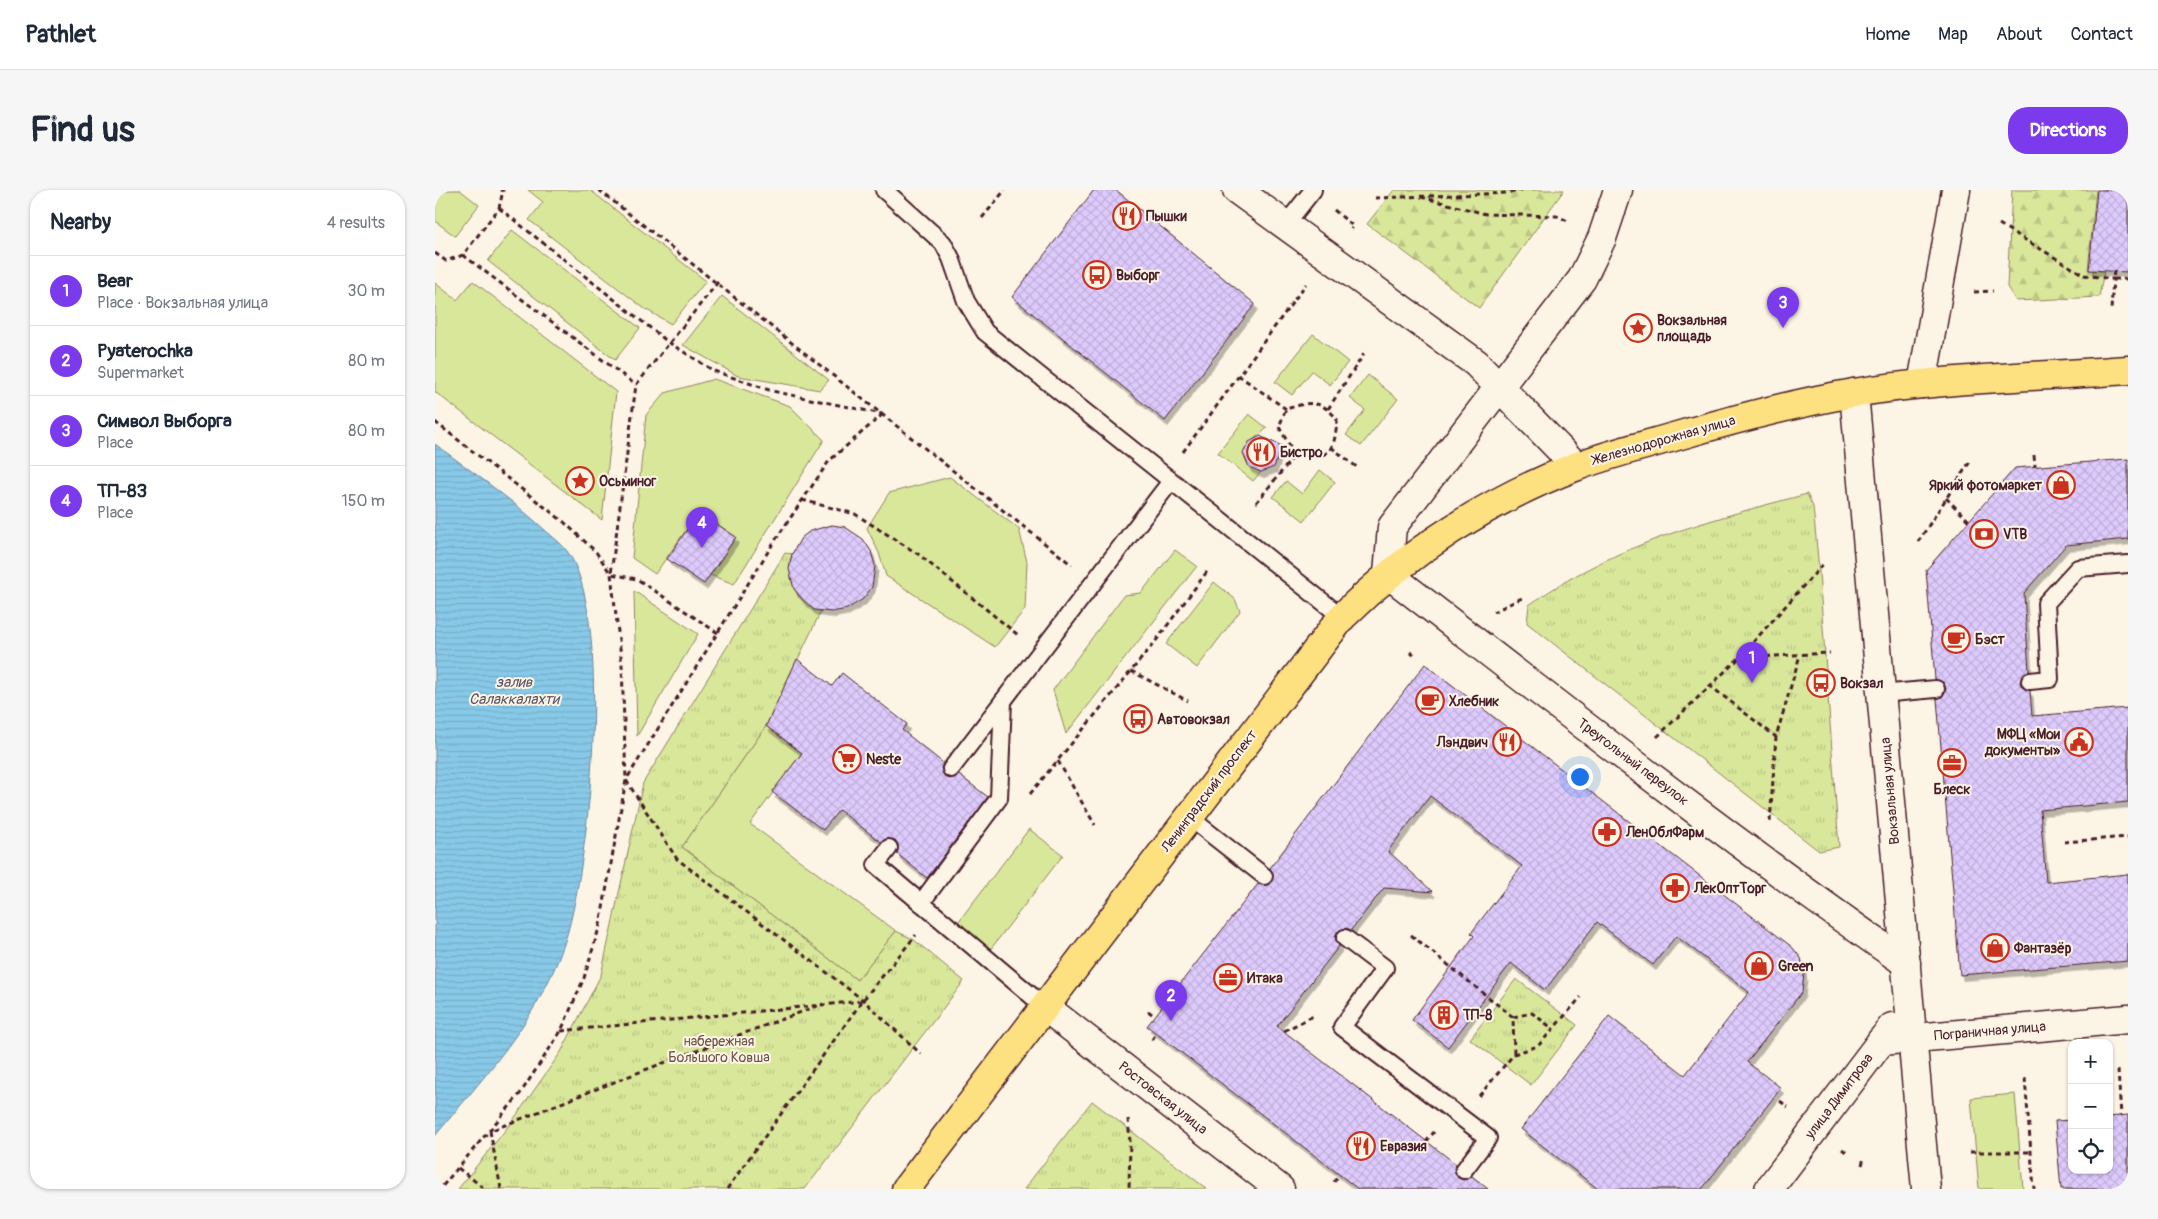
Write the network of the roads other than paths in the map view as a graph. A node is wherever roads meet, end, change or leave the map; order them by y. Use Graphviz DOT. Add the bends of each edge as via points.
graph roads {
  1 [pos="884,190"];
  2 [pos="1237,190"];
  3 [pos="1313,190"];
  4 [pos="1618,190"];
  5 [pos="1956,190"];
  6 [pos="1287,224"];
  7 [pos="2128,370"];
  8 [pos="1922,384"];
  9 [pos="1501,387"];
  10 [pos="1854,393"];
  11 [pos="1576,466"];
  12 [pos="1171,481"];
  13 [pos="2128,564"];
  14 [pos="1388,574"];
  15 [pos="1342,617"];
  16 [pos="2030,681"];
  17 [pos="1936,689"];
  18 [pos="1881,694"];
  19 [pos="1003,701"];
  20 [pos="951,769"];
  21 [pos="1189,817"];
  22 [pos="889,848"];
  23 [pos="1264,876"];
  24 [pos="927,908"];
  25 [pos="1345,938"];
  26 [pos="1906,964"];
  27 [pos="1910,1004"];
  28 [pos="1045,1007"];
  29 [pos="2128,1019"];
  30 [pos="1913,1038"];
  31 [pos="1881,1041"];
  32 [pos="1464,1170"];
  33 [pos="906,1189"];
  34 [pos="1280,1189"];
  35 [pos="1769,1189"];
  36 [pos="1926,1189"];
  1 -- 12 [label="lane" via="943,243 966,301 985,332"];
  2 -- 6 [label="street, Железнодорожная улица"];
  3 -- 6 [label="lane"];
  4 -- 9 [label="street" via="1602,238 1583,279"];
  5 -- 8 [label="street"];
  6 -- 9 [label="street, Железнодорожная улица" via="1476,363"];
  7 -- 8 [label="main road, Железнодорожная улица"];
  8 -- 10 [label="main road, Железнодорожная улица"];
  9 -- 11 [label="street, Железнодорожная улица"];
  9 -- 14 [label="street" via="1393,527"];
  10 -- 11 [label="main road, Железнодорожная улица" via="1758,413"];
  10 -- 18 [label="street, Вокзальная улица"];
  11 -- 14 [label="main road, Ленинградский проспект" via="1463,521"];
  12 -- 15 [label="lane"];
  12 -- 19 [label="lane"];
  13 -- 16 [label="lane" via="2078,568 2046,603 2050,679"];
  14 -- 15 [label="main road, Ленинградский проспект"];
  14 -- 26 [label="street, Треугольный переулок" via="1625,757"];
  15 -- 21 [label="main road, Ленинградский проспект"];
  17 -- 18 [label="lane"];
  18 -- 26 [label="street, Вокзальная улица"];
  19 -- 20 [label="lane"];
  19 -- 24 [label="lane" via="999,798"];
  21 -- 23 [label="lane"];
  21 -- 28 [label="main road, Ленинградский проспект"];
  22 -- 24 [label="lane" via="876,865"];
  24 -- 28 [label="lane"];
  25 -- 32 [label="lane" via="1385,968 1342,1027 1488,1138"];
  26 -- 27 [label="street, Вокзальная улица"];
  27 -- 30 [label="street, Вокзальная улица"];
  27 -- 31 [label="street, улица Димитрова"];
  28 -- 33 [label="main road, Ленинградский проспект"];
  28 -- 34 [label="street, Ростовская улица"];
  29 -- 30 [label="street, Пограничная улица"];
  30 -- 31 [label="street, Пограничная улица"];
  30 -- 36 [label="street, Вокзальная улица"];
  31 -- 35 [label="street, улица Димитрова"];
}
